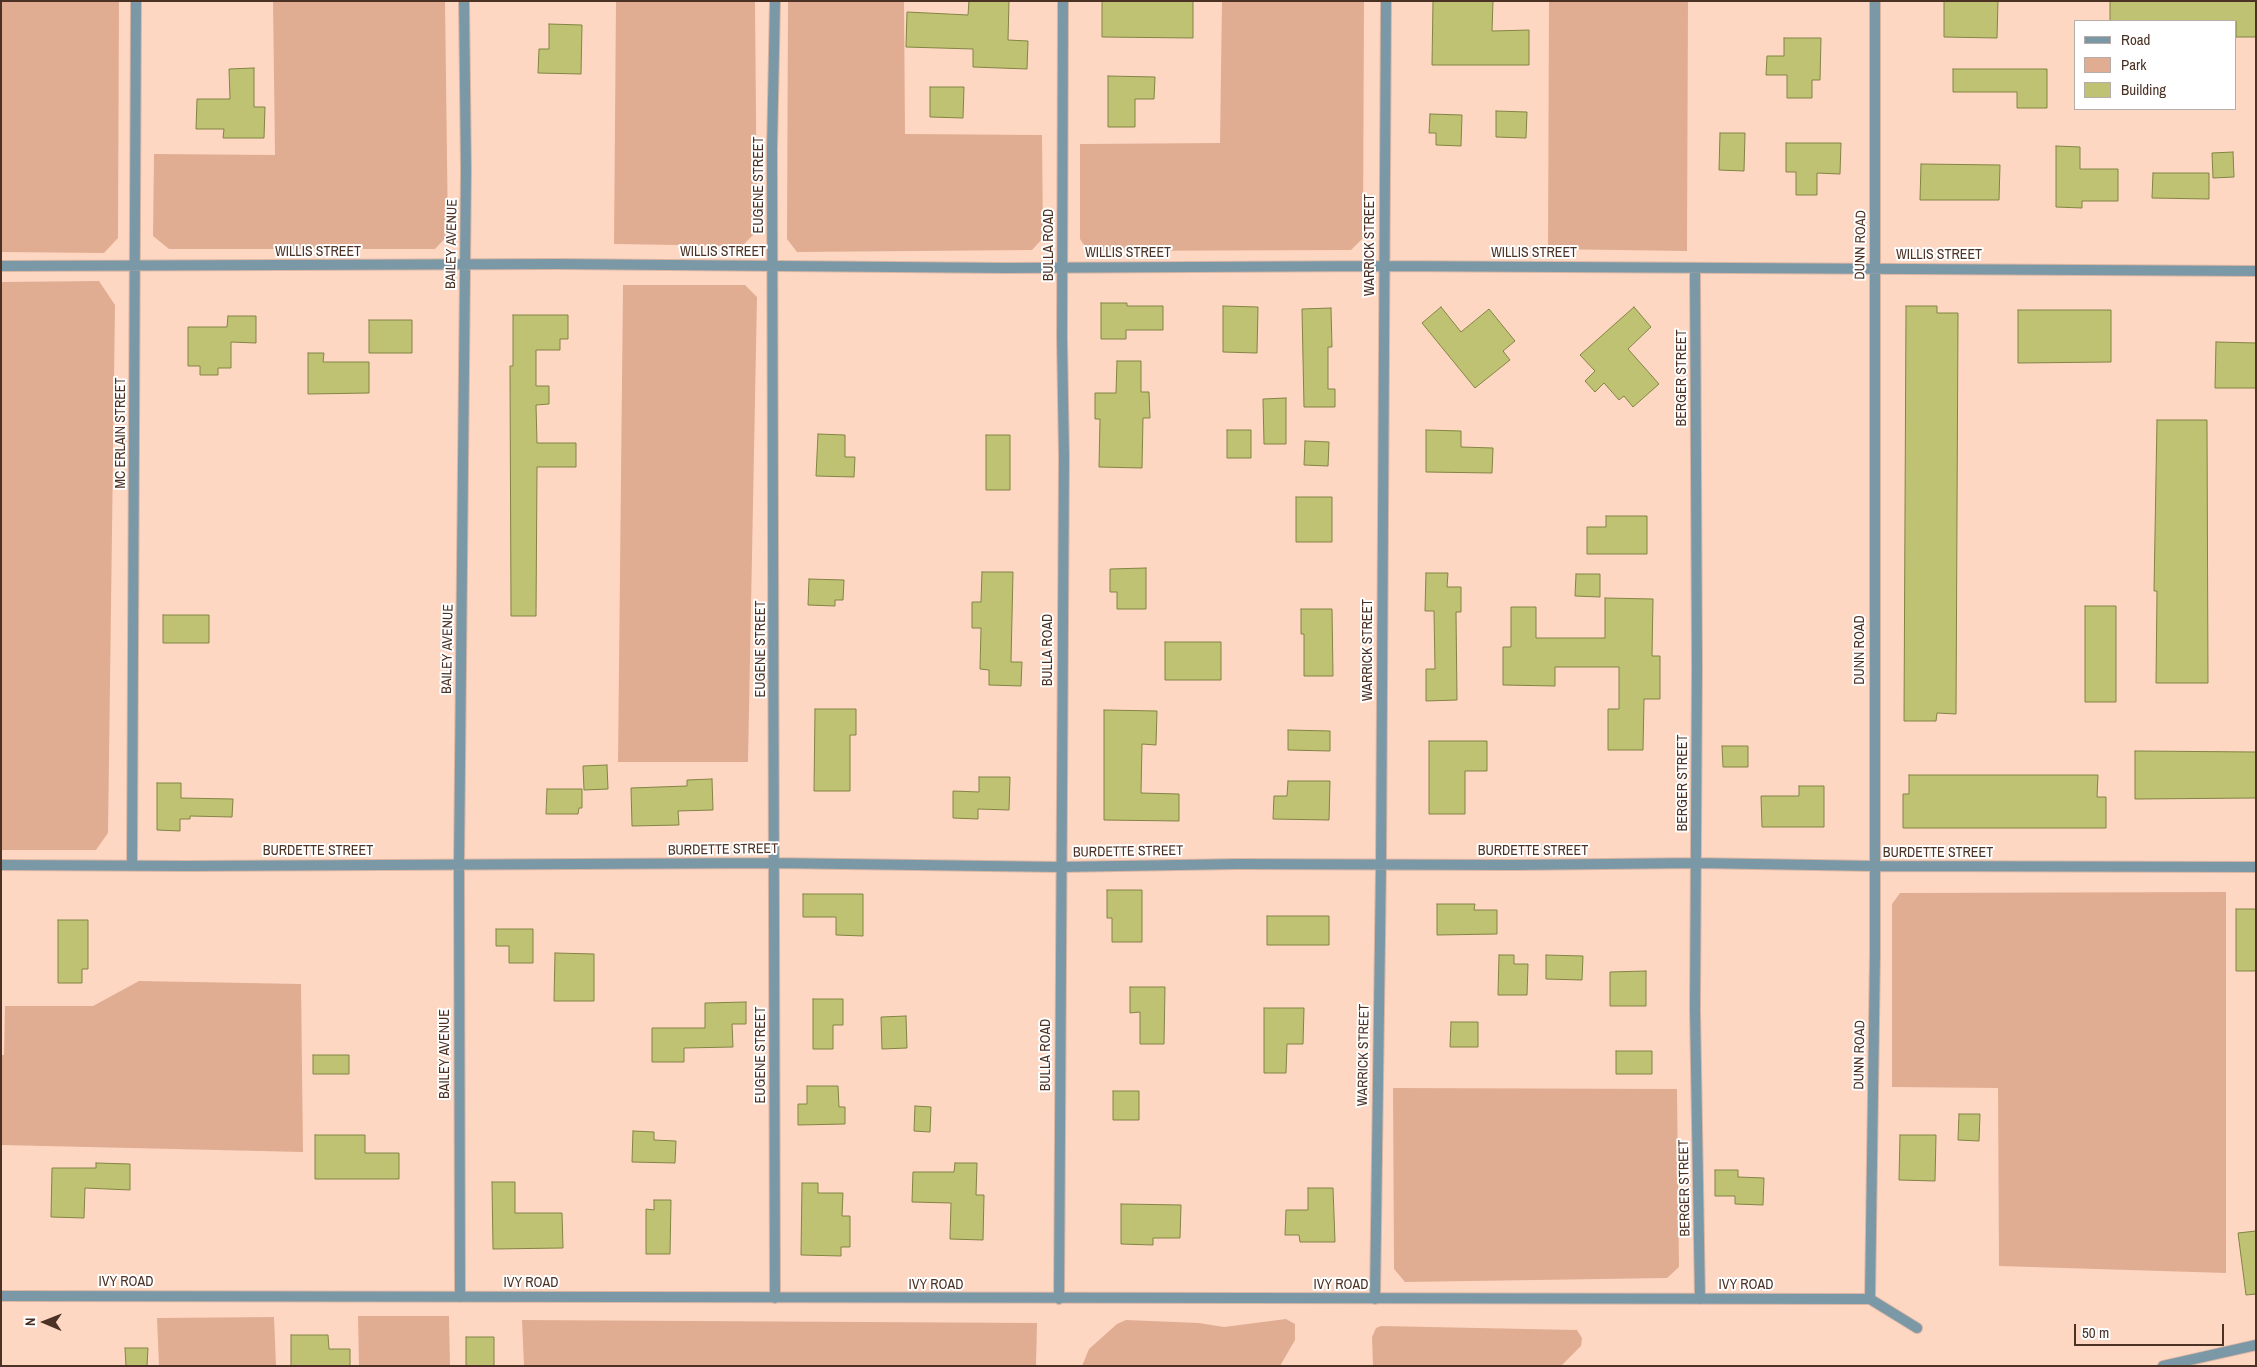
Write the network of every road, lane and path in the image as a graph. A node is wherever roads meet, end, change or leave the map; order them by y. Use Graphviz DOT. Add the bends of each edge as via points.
graph roads {
  1 [pos="136,1"];
  2 [pos="464,1"];
  3 [pos="775,1"];
  4 [pos="1063,1"];
  5 [pos="1386,1"];
  6 [pos="1875,1"];
  7 [pos="465,265"];
  8 [pos="773,265"];
  9 [pos="1,266"];
  10 [pos="1383,266"];
  11 [pos="136,267"];
  12 [pos="1063,267"];
  13 [pos="1695,268"];
  14 [pos="1874,268"];
  15 [pos="2256,271"];
  16 [pos="773,863"];
  17 [pos="1696,863"];
  18 [pos="459,864"];
  19 [pos="1,865"];
  20 [pos="132,865"];
  21 [pos="1381,865"];
  22 [pos="1874,866"];
  23 [pos="1060,867"];
  24 [pos="2256,867"];
  25 [pos="1,1296"];
  26 [pos="460,1297"];
  27 [pos="776,1298"];
  28 [pos="1059,1299"];
  29 [pos="1375,1299"];
  30 [pos="1700,1299"];
  31 [pos="1870,1299"];
  32 [pos="1918,1328"];
  33 [pos="2256,1345"];
  34 [pos="2163,1366"];
  1 -- 11 [label="street, MC ERLAIN STREET"];
  2 -- 7 [label="street, BAILEY AVENUE"];
  3 -- 8 [label="street, EUGENE STREET"];
  4 -- 12 [label="street, BULLA ROAD"];
  5 -- 10 [label="street, WARRICK STREET"];
  6 -- 14 [label="street, DUNN ROAD"];
  7 -- 8 [label="street, WILLIS STREET"];
  7 -- 11 [label="street, WILLIS STREET"];
  7 -- 18 [label="street, BAILEY AVENUE"];
  8 -- 12 [label="street, WILLIS STREET"];
  8 -- 16 [label="street, EUGENE STREET"];
  9 -- 11 [label="street, WILLIS STREET"];
  10 -- 12 [label="street, WILLIS STREET"];
  10 -- 13 [label="street, WILLIS STREET"];
  10 -- 21 [label="street, WARRICK STREET"];
  11 -- 20 [label="street, MC ERLAIN STREET"];
  12 -- 23 [label="street, BULLA ROAD"];
  13 -- 14 [label="street, WILLIS STREET"];
  13 -- 17 [label="street, BERGER STREET"];
  14 -- 15 [label="street, WILLIS STREET"];
  14 -- 22 [label="street, DUNN ROAD"];
  16 -- 18 [label="street, BURDETTE STREET"];
  16 -- 23 [label="street, BURDETTE STREET"];
  16 -- 27 [label="street, EUGENE STREET"];
  17 -- 21 [label="street, BURDETTE STREET"];
  17 -- 22 [label="street, BURDETTE STREET"];
  17 -- 30 [label="street, BERGER STREET"];
  18 -- 20 [label="street, BURDETTE STREET"];
  18 -- 26 [label="street, BAILEY AVENUE"];
  19 -- 20 [label="street, BURDETTE STREET"];
  21 -- 23 [label="street, BURDETTE STREET"];
  21 -- 29 [label="street, WARRICK STREET"];
  22 -- 24 [label="street, BURDETTE STREET"];
  22 -- 31 [label="street, DUNN ROAD"];
  23 -- 28 [label="street, BULLA ROAD"];
  25 -- 26 [label="street, IVY ROAD"];
  26 -- 27 [label="street, IVY ROAD"];
  27 -- 28 [label="street, IVY ROAD"];
  28 -- 29 [label="street, IVY ROAD"];
  29 -- 30 [label="street, IVY ROAD"];
  30 -- 31 [label="street, IVY ROAD"];
  31 -- 32 [label="street"];
  33 -- 34 [label="street"];
}
